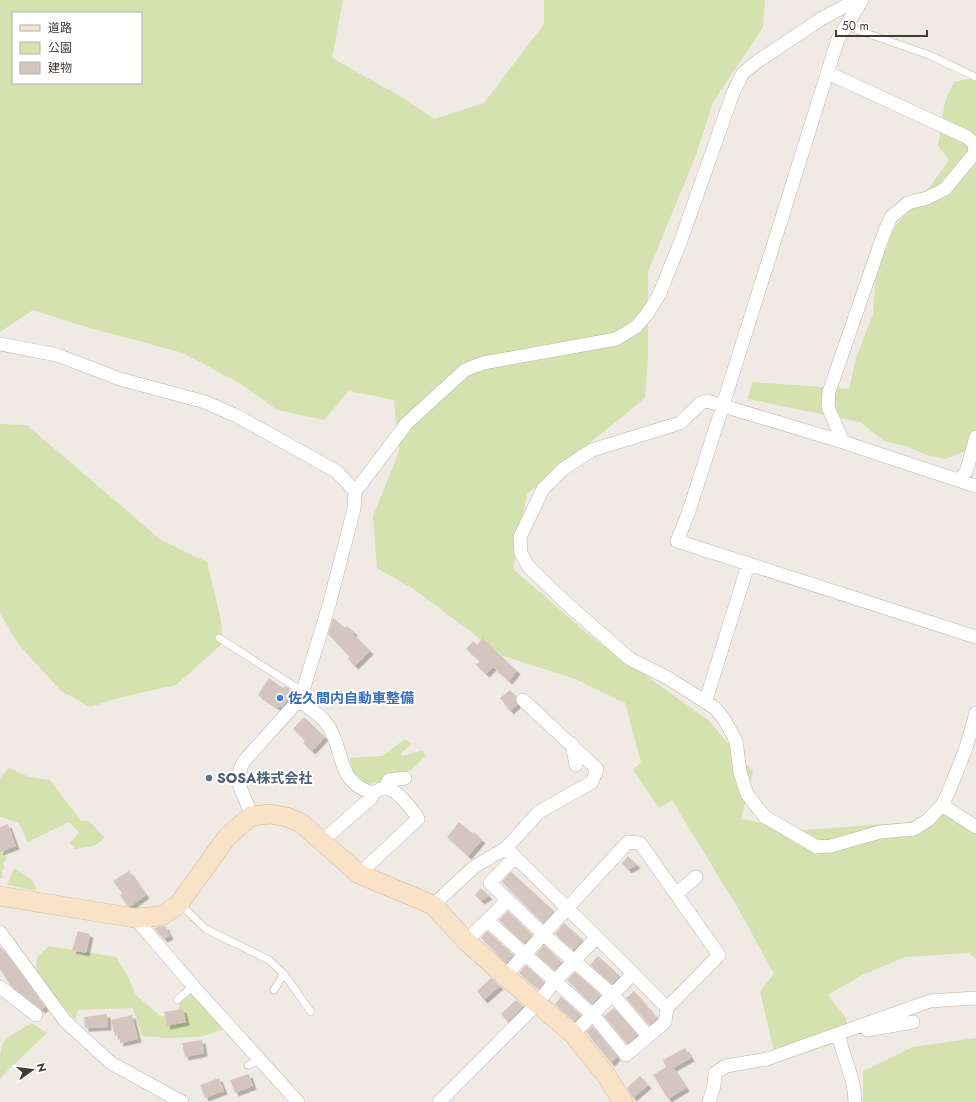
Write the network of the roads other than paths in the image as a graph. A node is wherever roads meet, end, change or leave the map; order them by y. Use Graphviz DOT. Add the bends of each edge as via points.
graph roads {
  1 [pos="856,0"];
  2 [pos="862,0"];
  3 [pos="846,26"];
  4 [pos="828,72"];
  5 [pos="976,77"];
  6 [pos="0,344"];
  7 [pos="723,405"];
  8 [pos="976,437"];
  9 [pos="843,442"];
  10 [pos="958,480"];
  11 [pos="976,486"];
  12 [pos="356,491"];
  13 [pos="748,565"];
  14 [pos="976,637"];
  15 [pos="219,638"];
  16 [pos="300,696"];
  17 [pos="523,700"];
  18 [pos="706,700"];
  19 [pos="976,713"];
  20 [pos="572,744"];
  21 [pos="576,766"];
  22 [pos="406,778"];
  23 [pos="379,790"];
  24 [pos="942,805"];
  25 [pos="251,816"];
  26 [pos="975,825"];
  27 [pos="321,842"];
  28 [pos="510,852"];
  29 [pos="359,874"];
  30 [pos="696,877"];
  31 [pos="676,894"];
  32 [pos="0,896"];
  33 [pos="508,900"];
  34 [pos="179,904"];
  35 [pos="433,905"];
  36 [pos="568,909"];
  37 [pos="135,918"];
  38 [pos="488,921"];
  39 [pos="0,932"];
  40 [pos="544,935"];
  41 [pos="596,938"];
  42 [pos="466,941"];
  43 [pos="526,954"];
  44 [pos="574,961"];
  45 [pos="284,974"];
  46 [pos="633,974"];
  47 [pos="505,976"];
  48 [pos="555,981"];
  49 [pos="193,986"];
  50 [pos="0,987"];
  51 [pos="274,990"];
  52 [pos="613,995"];
  53 [pos="976,998"];
  54 [pos="177,1000"];
  55 [pos="537,1004"];
  56 [pos="667,1008"];
  57 [pos="311,1012"];
  58 [pos="36,1015"];
  59 [pos="594,1016"];
  60 [pos="913,1022"];
  61 [pos="851,1030"];
  62 [pos="573,1034"];
  63 [pos="838,1034"];
  64 [pos="648,1036"];
  65 [pos="261,1060"];
  66 [pos="248,1065"];
  67 [pos="182,1102"];
  68 [pos="298,1102"];
  69 [pos="438,1102"];
  70 [pos="623,1102"];
  71 [pos="709,1102"];
  72 [pos="855,1102"];
  1 -- 12 [label="street" via="820,19 742,73 659,295 636,327 616,338 483,364 465,370 407,423"];
  2 -- 3 [label="street"];
  3 -- 4 [label="street" via="838,39"];
  3 -- 5 [label="lane" via="929,55"];
  4 -- 7 [label="street"];
  4 -- 9 [label="street" via="967,136 975,145 974,154 945,189 927,198 908,203 892,216 884,233 829,392 828,407"];
  6 -- 12 [label="street" via="58,355 120,379 205,402 237,416 336,471"];
  7 -- 9 [label="street"];
  7 -- 13 [label="street" via="677,541"];
  7 -- 18 [label="street" via="707,401 701,403 680,423 592,450 563,469 543,489 520,537 521,553 528,566 630,659"];
  8 -- 10 [label="street" via="966,472"];
  9 -- 10 [label="street"];
  10 -- 11 [label="street"];
  12 -- 16 [label="street" via="354,509 329,605"];
  13 -- 14 [label="street"];
  13 -- 18 [label="street"];
  15 -- 16 [label="lane"];
  16 -- 23 [label="street" via="328,726 350,780 359,788"];
  16 -- 25 [label="street" via="244,761 238,772 239,788 248,802"];
  17 -- 20 [label="street"];
  18 -- 24 [label="street" via="724,719 736,741 740,772 747,794 765,817 816,847 831,846 880,832 914,829 928,820"];
  19 -- 24 [label="street" via="950,791"];
  20 -- 21 [label="street"];
  20 -- 28 [label="street" via="597,769 592,782 539,812"];
  22 -- 23 [label="street" via="389,780"];
  23 -- 27 [label="street"];
  23 -- 29 [label="street" via="391,788 418,819"];
  24 -- 26 [label="street"];
  25 -- 27 [label="street" via="270,814 287,817 301,824"];
  25 -- 34 [label="street" via="227,837"];
  27 -- 29 [label="street"];
  28 -- 33 [label="street" via="490,883"];
  28 -- 35 [label="street" via="474,867"];
  28 -- 36 [label="street"];
  29 -- 35 [label="street"];
  30 -- 31 [label="street"];
  31 -- 36 [label="street" via="640,843 628,842"];
  31 -- 56 [label="street" via="719,955"];
  32 -- 37 [label="street"];
  33 -- 38 [label="street"];
  33 -- 40 [label="street"];
  34 -- 37 [label="street" via="161,916"];
  34 -- 45 [label="lane" via="206,929 269,960"];
  35 -- 42 [label="street"];
  36 -- 40 [label="street"];
  36 -- 41 [label="street"];
  37 -- 49 [label="street"];
  38 -- 42 [label="street"];
  38 -- 43 [label="street"];
  39 -- 67 [label="street" via="65,1021 111,1063"];
  40 -- 43 [label="street"];
  40 -- 44 [label="street"];
  41 -- 44 [label="street"];
  41 -- 46 [label="street"];
  42 -- 47 [label="street"];
  43 -- 47 [label="street"];
  43 -- 48 [label="street"];
  44 -- 48 [label="street"];
  44 -- 52 [label="street"];
  45 -- 51 [label="lane"];
  45 -- 57 [label="lane"];
  46 -- 52 [label="street"];
  46 -- 56 [label="street"];
  47 -- 55 [label="street"];
  48 -- 55 [label="street"];
  48 -- 59 [label="street"];
  49 -- 54 [label="lane"];
  49 -- 65 [label="street"];
  50 -- 58 [label="street"];
  52 -- 59 [label="street"];
  52 -- 64 [label="street"];
  53 -- 61 [label="street" via="930,1001"];
  55 -- 62 [label="street"];
  55 -- 69 [label="street"];
  56 -- 64 [label="street" via="665,1022"];
  59 -- 62 [label="street"];
  59 -- 64 [label="street" via="626,1055"];
  60 -- 61 [label="street" via="870,1030"];
  61 -- 63 [label="street"];
  62 -- 70 [label="street" via="606,1075"];
  63 -- 71 [label="street" via="767,1059 726,1066 715,1074"];
  63 -- 72 [label="street" via="855,1090"];
  65 -- 66 [label="lane"];
  65 -- 68 [label="street"];
}
